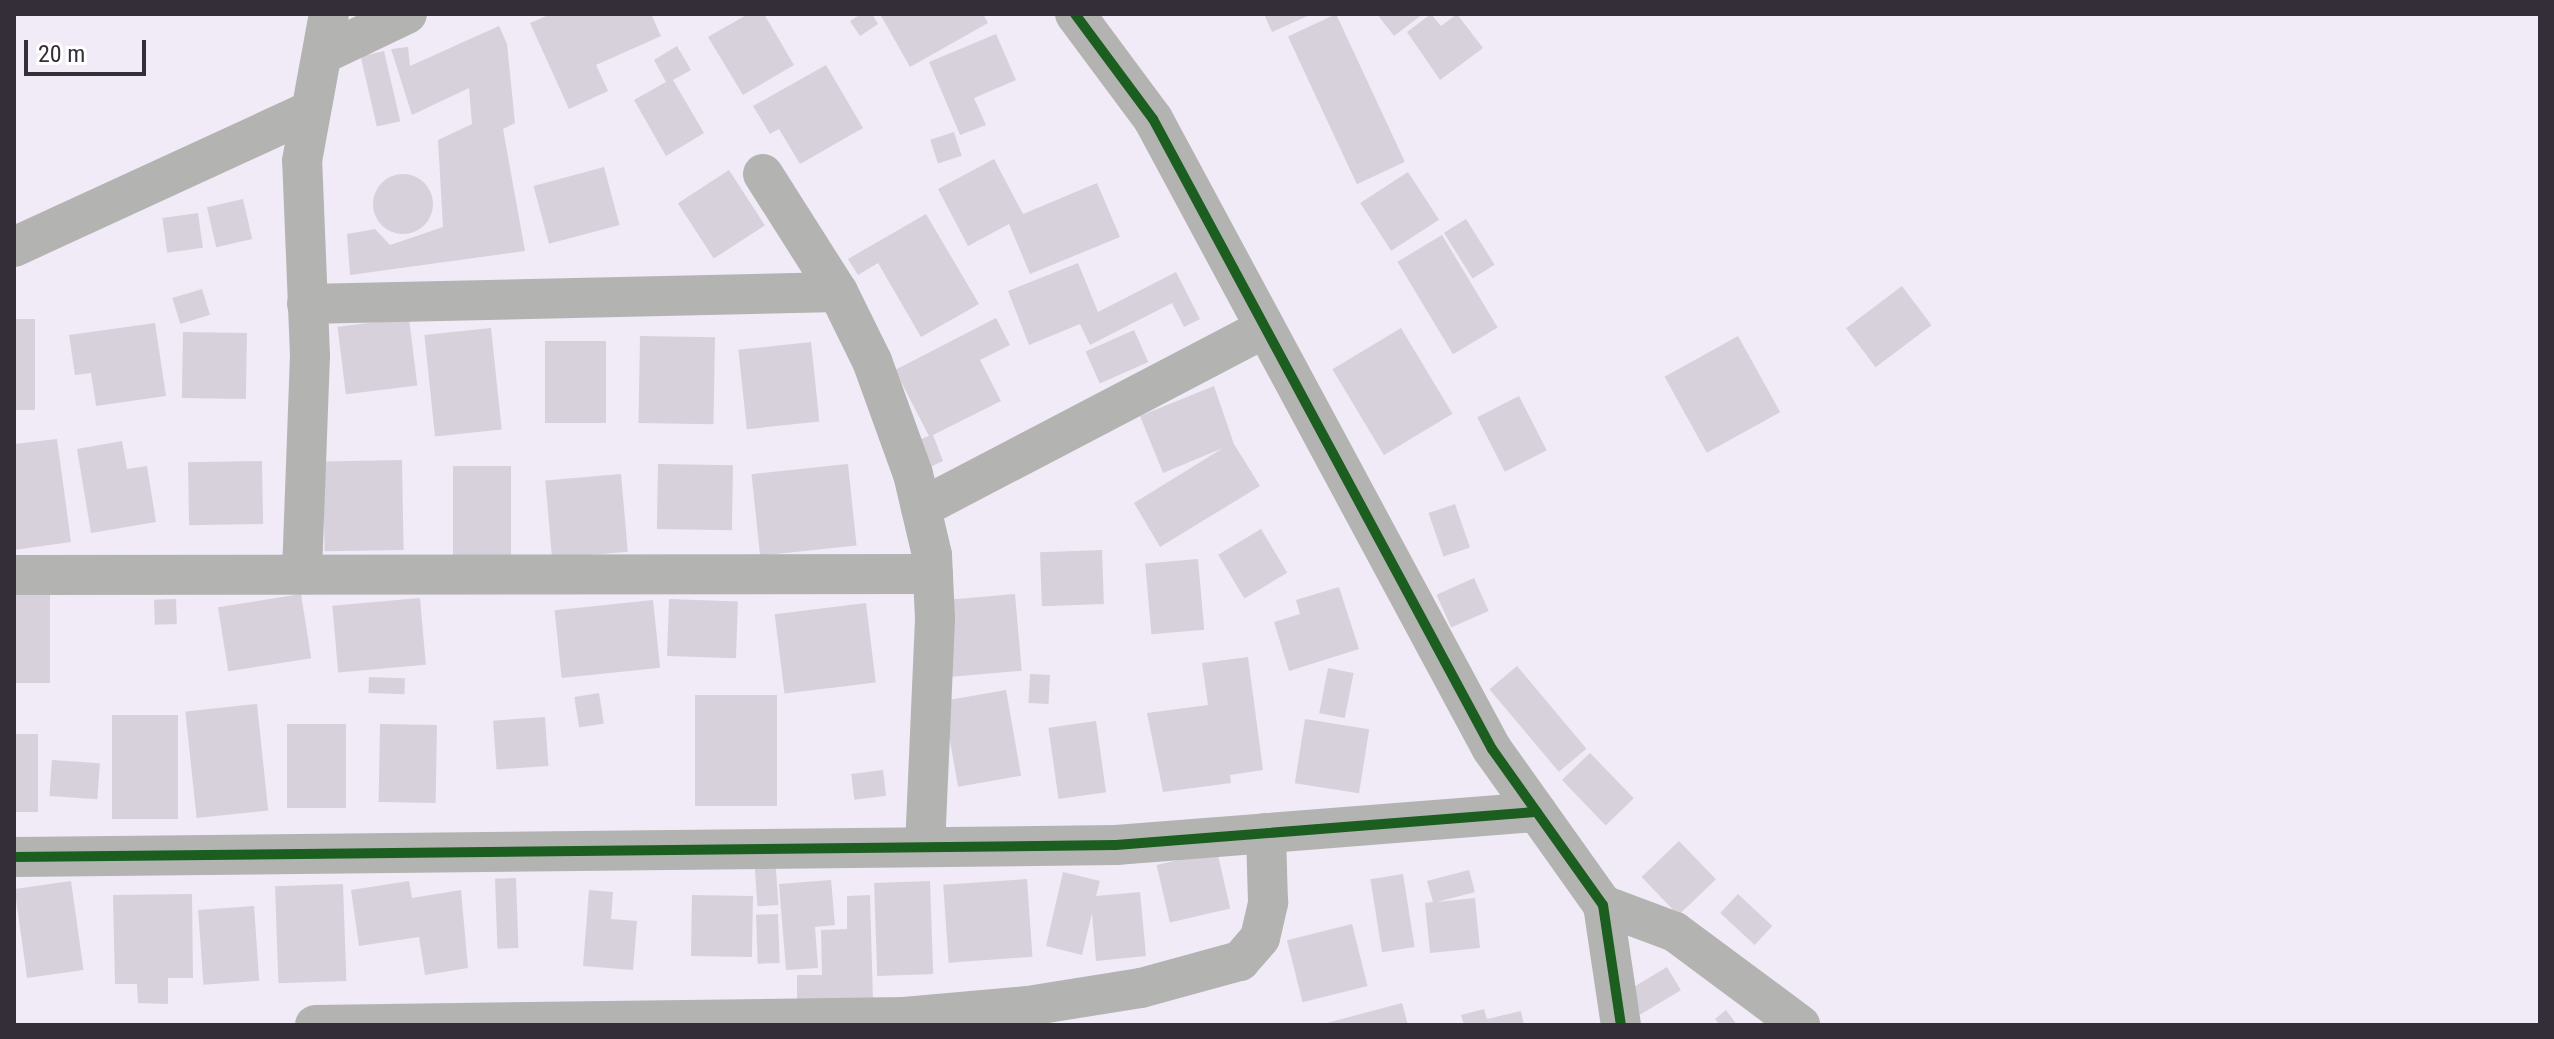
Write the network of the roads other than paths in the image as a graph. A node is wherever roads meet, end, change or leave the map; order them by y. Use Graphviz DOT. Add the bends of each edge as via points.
graph roads {
  1 [pos="329,14"];
  2 [pos="407,14"];
  3 [pos="1075,14"];
  4 [pos="323,54"];
  5 [pos="310,111"];
  6 [pos="763,174"];
  7 [pos="14,247"];
  8 [pos="838,292"];
  9 [pos="307,304"];
  10 [pos="1265,328"];
  11 [pos="921,508"];
  12 [pos="302,573"];
  13 [pos="933,574"];
  14 [pos="14,575"];
  15 [pos="1537,812"];
  16 [pos="1266,833"];
  17 [pos="925,847"];
  18 [pos="14,857"];
  19 [pos="1603,905"];
  20 [pos="919,1020"];
  21 [pos="315,1025"];
  22 [pos="1621,1025"];
  23 [pos="1800,1025"];
  1 -- 4 [label="street"];
  2 -- 4 [label="street"];
  3 -- 10 [label="street" via="1153,119"];
  4 -- 5 [label="street"];
  5 -- 7 [label="street"];
  5 -- 9 [label="street" via="302,161"];
  6 -- 8 [label="street"];
  8 -- 9 [label="street"];
  8 -- 11 [label="street" via="872,361"];
  9 -- 12 [label="street"];
  10 -- 11 [label="street"];
  10 -- 15 [label="street" via="1492,749"];
  11 -- 13 [label="street"];
  12 -- 13 [label="street"];
  12 -- 14 [label="street"];
  13 -- 17 [label="street"];
  15 -- 16 [label="street"];
  15 -- 19 [label="street"];
  16 -- 17 [label="street" via="1116,845"];
  16 -- 20 [label="street" via="1268,902 1260,938 1240,961 1141,988"];
  17 -- 18 [label="street"];
  19 -- 22 [label="street"];
  19 -- 23 [label="street" via="1675,932"];
  20 -- 21 [label="street"];
}
